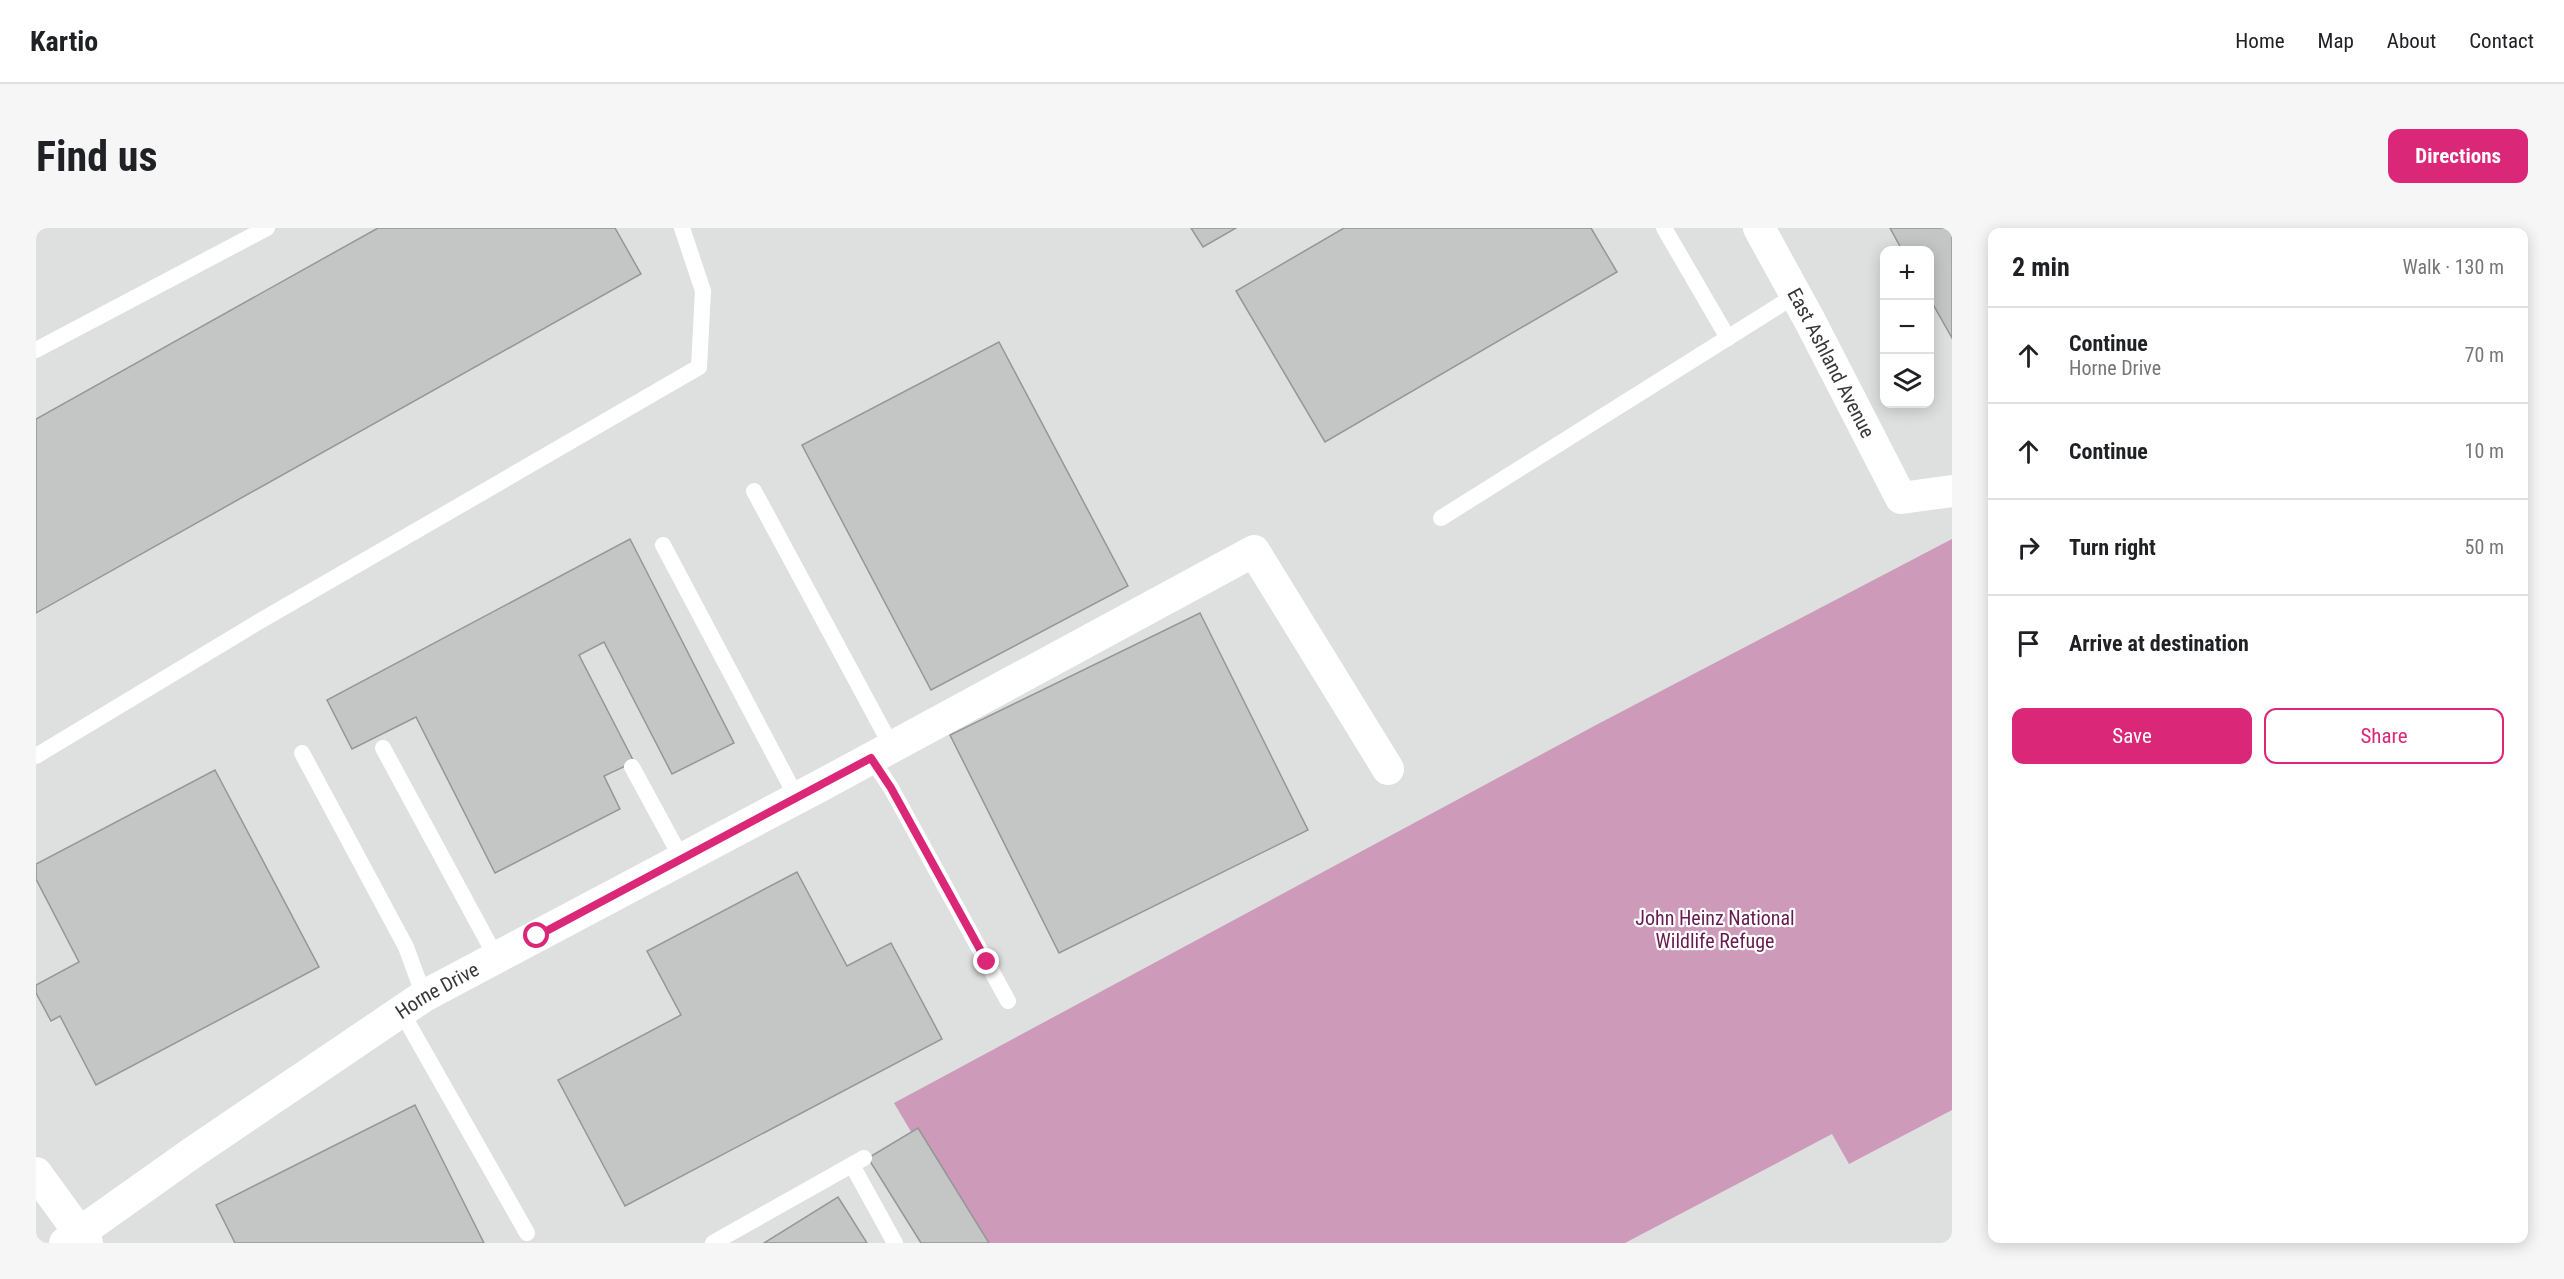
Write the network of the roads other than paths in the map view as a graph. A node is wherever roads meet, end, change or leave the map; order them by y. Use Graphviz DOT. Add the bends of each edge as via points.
graph roads {
  1 [pos="267,228"];
  2 [pos="682,228"];
  3 [pos="1664,228"];
  4 [pos="1759,228"];
  5 [pos="1796,296"];
  6 [pos="1728,338"];
  7 [pos="36,350"];
  8 [pos="1952,491"];
  9 [pos="754,492"];
  10 [pos="1441,518"];
  11 [pos="663,545"];
  12 [pos="383,748"];
  13 [pos="302,753"];
  14 [pos="881,753"];
  15 [pos="36,756"];
  16 [pos="632,767"];
  17 [pos="1388,769"];
  18 [pos="808,793"];
  19 [pos="682,859"];
  20 [pos="496,957"];
  21 [pos="1008,1001"];
  22 [pos="412,1003"];
  23 [pos="36,1173"];
  24 [pos="527,1233"];
  25 [pos="77,1240"];
  26 [pos="713,1243"];
  27 [pos="895,1243"];
  1 -- 7 [label="lane"];
  2 -- 15 [label="lane" via="703,291 699,367"];
  3 -- 6 [label="lane"];
  4 -- 5 [label="street, East Ashland Avenue"];
  5 -- 6 [label="lane"];
  5 -- 8 [label="street, East Ashland Avenue" via="1901,498"];
  6 -- 10 [label="lane"];
  9 -- 14 [label="lane"];
  11 -- 18 [label="lane"];
  12 -- 20 [label="lane"];
  13 -- 22 [label="lane" via="406,947"];
  14 -- 17 [label="street, Horne Drive" via="1254,551"];
  14 -- 18 [label="street, Horne Drive"];
  14 -- 21 [label="lane" via="891,788"];
  16 -- 19 [label="lane"];
  18 -- 19 [label="street, Horne Drive"];
  19 -- 20 [label="street, Horne Drive"];
  20 -- 22 [label="street, Horne Drive"];
  22 -- 24 [label="lane"];
  22 -- 25 [label="street, Horne Drive" via="192,1153"];
  23 -- 25 [label="street"];
  26 -- 27 [label="lane" via="858,1161"];
}
